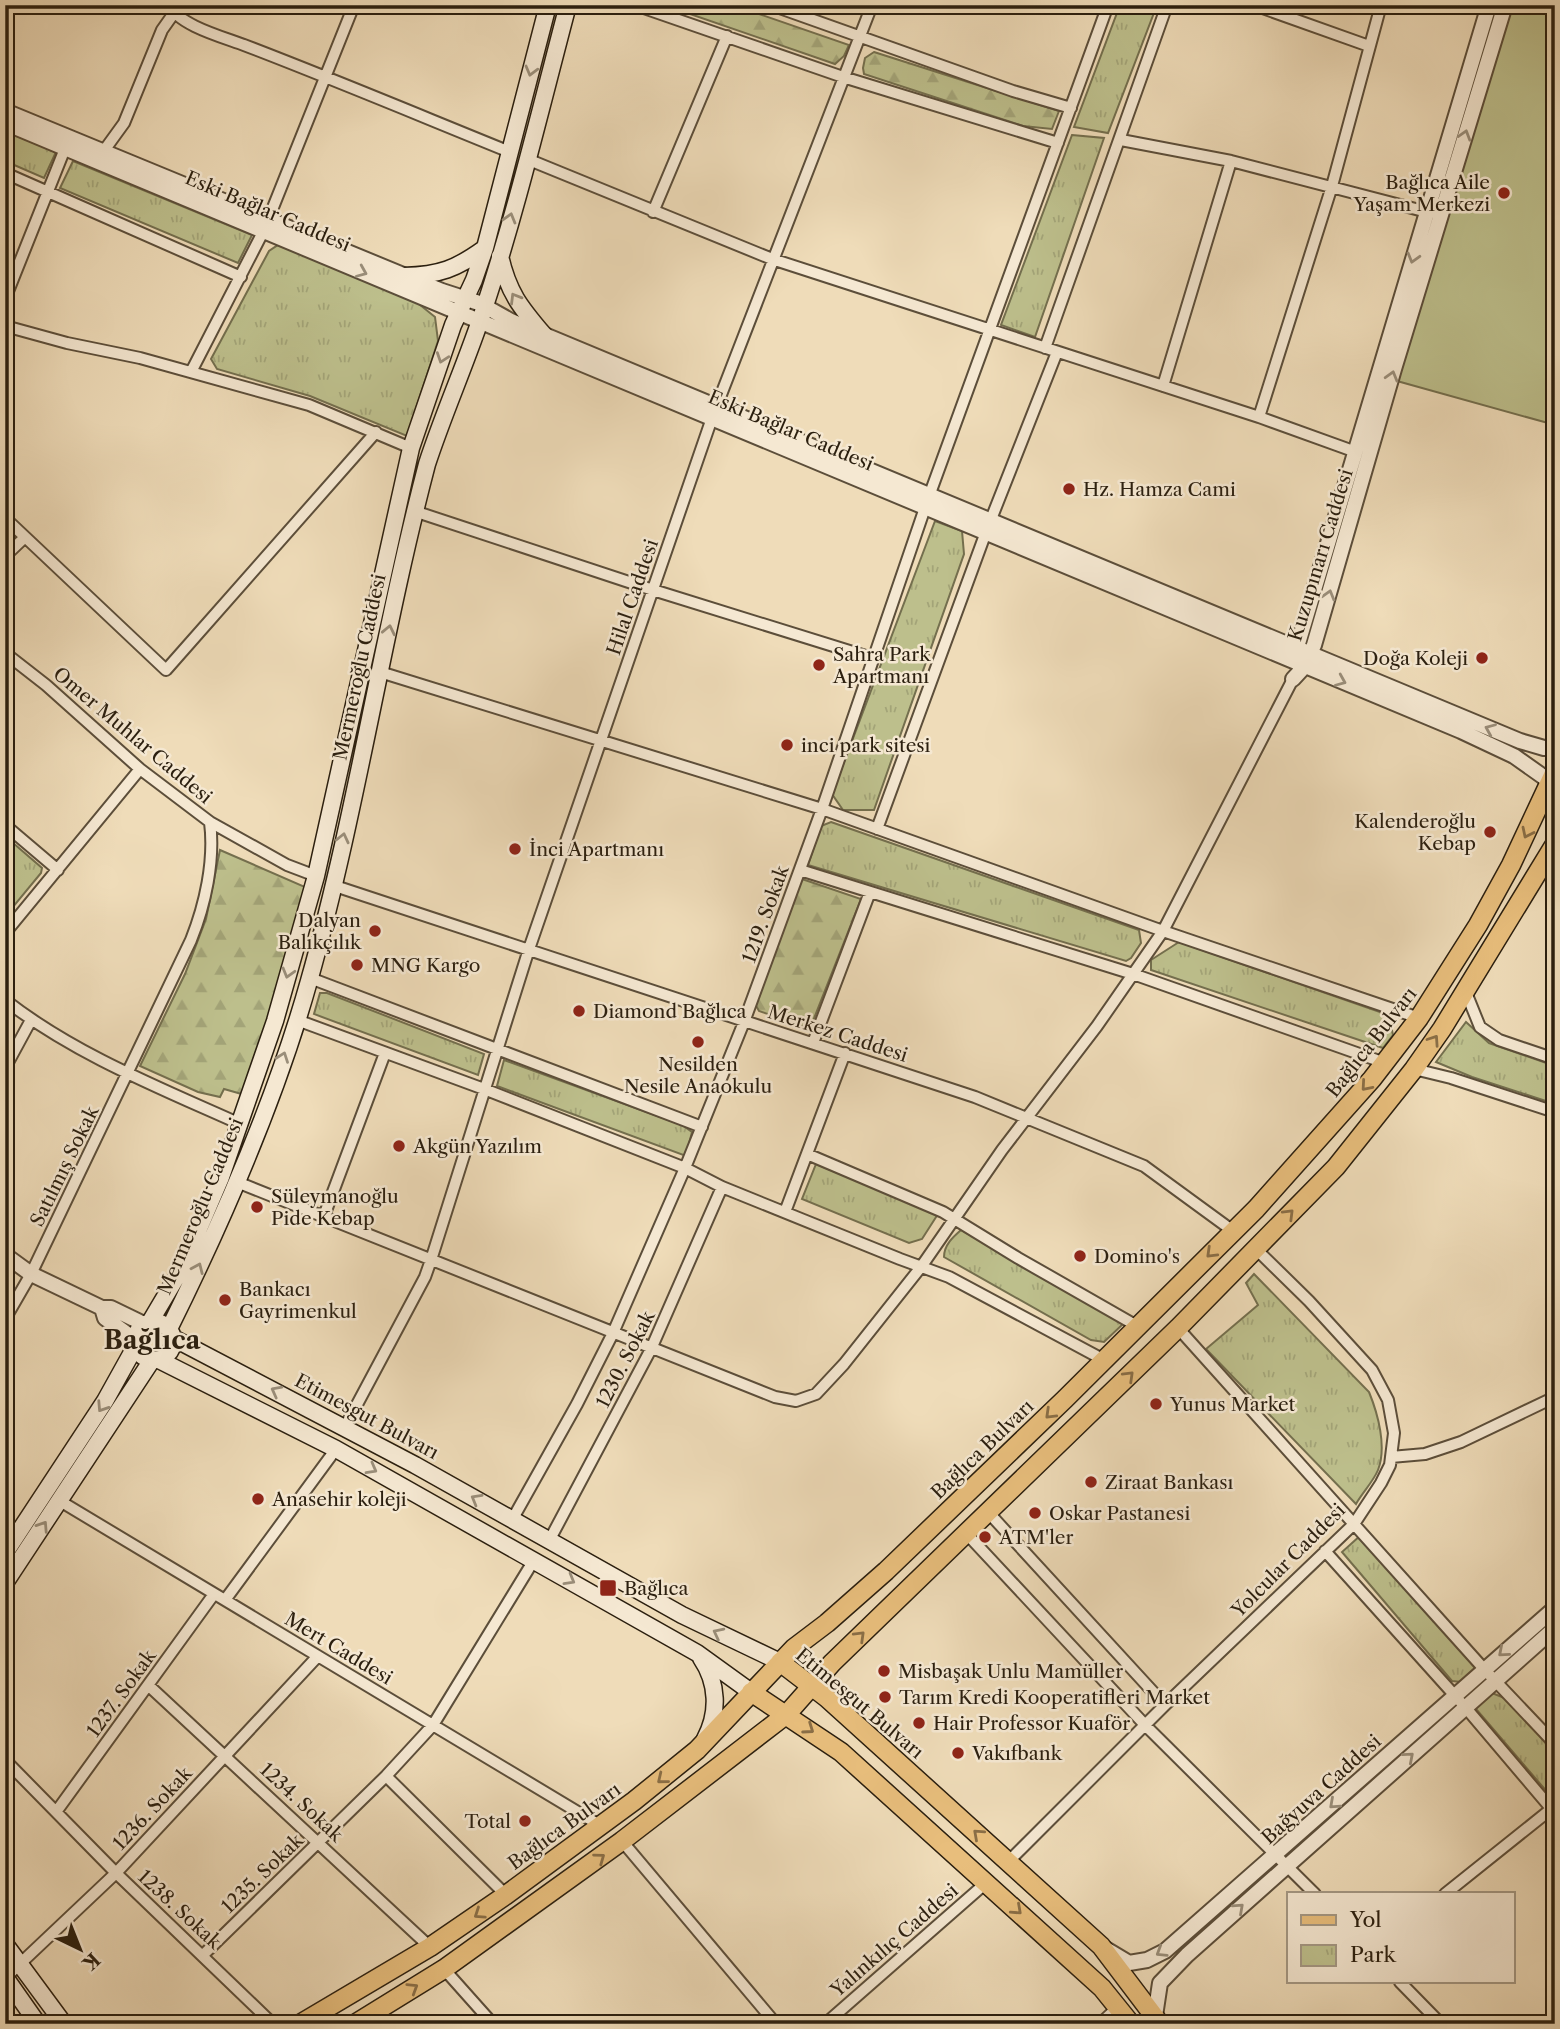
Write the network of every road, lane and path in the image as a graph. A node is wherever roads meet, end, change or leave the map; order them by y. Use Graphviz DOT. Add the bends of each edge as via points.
graph roads {
  1 [pos="354,5"];
  2 [pos="548,5"];
  3 [pos="568,5"];
  4 [pos="635,5"];
  5 [pos="771,5"];
  6 [pos="872,5"];
  7 [pos="1108,5"];
  8 [pos="1167,5"];
  9 [pos="1254,5"];
  10 [pos="1381,5"];
  11 [pos="1489,5"];
  12 [pos="1505,5"];
  13 [pos="172,9"];
  14 [pos="727,36"];
  15 [pos="859,37"];
  16 [pos="1368,46"];
  17 [pos="327,77"];
  18 [pos="843,77"];
  19 [pos="1070,108"];
  20 [pos="5,111"];
  21 [pos="5,123"];
  22 [pos="1121,140"];
  23 [pos="67,143"];
  24 [pos="1058,143"];
  25 [pos="103,152"];
  26 [pos="510,152"];
  27 [pos="527,159"];
  28 [pos="1231,160"];
  29 [pos="5,173"];
  30 [pos="1332,186"];
  31 [pos="48,192"];
  32 [pos="653,212"];
  33 [pos="1434,214"];
  34 [pos="266,225"];
  35 [pos="493,251"];
  36 [pos="772,259"];
  37 [pos="404,276"];
  38 [pos="241,277"];
  39 [pos="464,298"];
  40 [pos="5,299"];
  41 [pos="485,307"];
  42 [pos="457,314"];
  43 [pos="479,323"];
  44 [pos="5,326"];
  45 [pos="992,330"];
  46 [pos="544,335"];
  47 [pos="1045,348"];
  48 [pos="1057,352"];
  49 [pos="191,372"];
  50 [pos="1163,386"];
  51 [pos="714,413"];
  52 [pos="1259,417"];
  53 [pos="376,432"];
  54 [pos="411,449"];
  55 [pos="1356,452"];
  56 [pos="928,501"];
  57 [pos="414,511"];
  58 [pos="5,518"];
  59 [pos="988,527"];
  60 [pos="25,537"];
  61 [pos="5,556"];
  62 [pos="653,590"];
  63 [pos="5,653"];
  64 [pos="1301,657"];
  65 [pos="872,658"];
  66 [pos="380,672"];
  67 [pos="1293,679"];
  68 [pos="601,741"];
  69 [pos="1555,748"];
  70 [pos="140,769"];
  71 [pos="1553,779"];
  72 [pos="822,809"];
  73 [pos="210,822"];
  74 [pos="5,825"];
  75 [pos="877,829"];
  76 [pos="1555,844"];
  77 [pos="58,870"];
  78 [pos="800,870"];
  79 [pos="316,876"];
  80 [pos="332,884"];
  81 [pos="870,892"];
  82 [pos="5,914"];
  83 [pos="15,922"];
  84 [pos="1163,931"];
  85 [pos="5,933"];
  86 [pos="529,949"];
  87 [pos="1133,974"];
  88 [pos="310,978"];
  89 [pos="1465,990"];
  90 [pos="5,999"];
  91 [pos="1419,1018"];
  92 [pos="31,1020"];
  93 [pos="297,1020"];
  94 [pos="744,1022"];
  95 [pos="813,1043"];
  96 [pos="498,1050"];
  97 [pos="385,1053"];
  98 [pos="845,1053"];
  99 [pos="1555,1059"];
  100 [pos="1385,1063"];
  101 [pos="5,1068"];
  102 [pos="1414,1069"];
  103 [pos="128,1074"];
  104 [pos="484,1089"];
  105 [pos="1555,1112"];
  106 [pos="1027,1118"];
  107 [pos="240,1124"];
  108 [pos="702,1127"];
  109 [pos="807,1154"];
  110 [pos="685,1168"];
  111 [pos="237,1182"];
  112 [pos="722,1187"];
  113 [pos="785,1212"];
  114 [pos="324,1216"];
  115 [pos="955,1218"];
  116 [pos="1233,1231"];
  117 [pos="1255,1248"];
  118 [pos="5,1255"];
  119 [pos="431,1260"];
  120 [pos="921,1267"];
  121 [pos="32,1274"];
  122 [pos="102,1308"];
  123 [pos="5,1320"];
  124 [pos="147,1323"];
  125 [pos="1137,1326"];
  126 [pos="1178,1328"];
  127 [pos="613,1333"];
  128 [pos="171,1334"];
  129 [pos="135,1343"];
  130 [pos="651,1349"];
  131 [pos="155,1360"];
  132 [pos="1104,1360"];
  133 [pos="1555,1397"];
  134 [pos="345,1427"];
  135 [pos="336,1449"];
  136 [pos="1391,1457"];
  137 [pos="60,1501"];
  138 [pos="988,1512"];
  139 [pos="512,1520"];
  140 [pos="1354,1524"];
  141 [pos="966,1533"];
  142 [pos="550,1541"];
  143 [pos="1325,1551"];
  144 [pos="5,1553"];
  145 [pos="534,1560"];
  146 [pos="5,1583"];
  147 [pos="219,1597"];
  148 [pos="1555,1608"];
  149 [pos="1555,1628"];
  150 [pos="697,1653"];
  151 [pos="318,1656"];
  152 [pos="780,1662"];
  153 [pos="1484,1669"];
  154 [pos="1496,1681"];
  155 [pos="148,1685"];
  156 [pos="812,1685"];
  157 [pos="751,1692"];
  158 [pos="1454,1695"];
  159 [pos="1165,1706"];
  160 [pos="1466,1708"];
  161 [pos="787,1714"];
  162 [pos="433,1725"];
  163 [pos="1146,1726"];
  164 [pos="1555,1744"];
  165 [pos="697,1750"];
  166 [pos="225,1756"];
  167 [pos="5,1760"];
  168 [pos="386,1776"];
  169 [pos="1553,1809"];
  170 [pos="56,1812"];
  171 [pos="601,1826"];
  172 [pos="622,1841"];
  173 [pos="319,1842"];
  174 [pos="1282,1860"];
  175 [pos="1009,1861"];
  176 [pos="116,1873"];
  177 [pos="987,1882"];
  178 [pos="1313,1892"];
  179 [pos="1448,1892"];
  180 [pos="506,1895"];
  181 [pos="5,1944"];
  182 [pos="1101,1946"];
  183 [pos="430,1947"];
  184 [pos="203,1955"];
  185 [pos="20,1965"];
  186 [pos="444,1969"];
  187 [pos="5,1978"];
  188 [pos="1401,1983"];
  189 [pos="1118,2007"];
  190 [pos="1555,2019"];
  191 [pos="1158,2020"];
  192 [pos="38,2024"];
  193 [pos="64,2024"];
  194 [pos="273,2024"];
  195 [pos="300,2024"];
  196 [pos="355,2024"];
  197 [pos="493,2024"];
  198 [pos="776,2024"];
  199 [pos="825,2024"];
  200 [pos="1100,2024"];
  201 [pos="1131,2024"];
  202 [pos="1441,2024"];
  203 [pos="1549,2024"];
  1 -- 17 [label="street"];
  2 -- 26 [label="main road, Mermeroğlu Caddesi, one-way"];
  3 -- 27 [label="main road, Mermeroğlu Caddesi"];
  4 -- 14 [label="street"];
  5 -- 15 [label="street"];
  6 -- 15 [label="street, Hilal Caddesi"];
  7 -- 19 [label="street, 1219. Sokak"];
  8 -- 22 [label="street"];
  9 -- 16 [label="street"];
  10 -- 16 [label="street"];
  11 -- 33 [label="street, Kuzupınarı Caddesi"];
  33 -- 12 [label="street, Kuzupınarı Caddesi, one-way"];
  13 -- 17 [label="street" via="198,27"];
  13 -- 25 [label="street" via="132,107"];
  14 -- 18 [label="street"];
  14 -- 32 [label="street"];
  15 -- 18 [label="street, Hilal Caddesi"];
  15 -- 19 [label="street"];
  16 -- 30 [label="street"];
  17 -- 26 [label="street"];
  17 -- 34 [label="street"];
  18 -- 24 [label="street"];
  18 -- 36 [label="street, Hilal Caddesi"];
  19 -- 24 [label="street, 1219. Sokak"];
  20 -- 23 [label="street, Eski Bağlar Caddesi"];
  21 -- 23 [label="street, Eski Bağlar Caddesi"];
  22 -- 28 [label="street"];
  22 -- 47 [label="street"];
  23 -- 25 [label="street, Eski Bağlar Caddesi"];
  23 -- 31 [label="street"];
  23 -- 34 [label="street, Eski Bağlar Caddesi"];
  24 -- 45 [label="street, 1219. Sokak"];
  25 -- 34 [label="street, Eski Bağlar Caddesi"];
  26 -- 35 [label="main road, Mermeroğlu Caddesi"];
  27 -- 32 [label="street"];
  35 -- 27 [label="main road, Mermeroğlu Caddesi, one-way"];
  28 -- 30 [label="street"];
  28 -- 50 [label="street"];
  29 -- 31 [label="street"];
  30 -- 33 [label="street"];
  30 -- 52 [label="street"];
  31 -- 38 [label="street"];
  31 -- 40 [label="street"];
  32 -- 36 [label="street"];
  33 -- 55 [label="street, Kuzupınarı Caddesi, one-way"];
  64 -- 33 [label="street, Kuzupınarı Caddesi, one-way"];
  34 -- 37 [label="street, Eski Bağlar Caddesi"];
  34 -- 38 [label="street"];
  34 -- 42 [label="street, Eski Bağlar Caddesi, one-way"];
  35 -- 37 [label="main road" via="447,272"];
  35 -- 39 [label="main road, Mermeroğlu Caddesi"];
  35 -- 41 [label="main road, Mermeroğlu Caddesi"];
  46 -- 35 [label="main road, one-way" via="507,285"];
  36 -- 45 [label="street"];
  36 -- 51 [label="street, Hilal Caddesi"];
  37 -- 39 [label="street, Eski Bağlar Caddesi"];
  38 -- 49 [label="street"];
  39 -- 41 [label="street, Eski Bağlar Caddesi"];
  39 -- 42 [label="main road, Mermeroğlu Caddesi"];
  41 -- 43 [label="main road, Mermeroğlu Caddesi"];
  41 -- 46 [label="street, Eski Bağlar Caddesi"];
  42 -- 43 [label="street, Eski Bağlar Caddesi"];
  42 -- 54 [label="main road, Mermeroğlu Caddesi, one-way"];
  43 -- 51 [label="street, Eski Bağlar Caddesi"];
  43 -- 57 [label="main road, Mermeroğlu Caddesi" via="442,416"];
  44 -- 49 [label="street"];
  45 -- 47 [label="street"];
  45 -- 56 [label="street, 1219. Sokak"];
  46 -- 51 [label="street, Eski Bağlar Caddesi"];
  47 -- 48 [label="street"];
  48 -- 50 [label="street"];
  48 -- 59 [label="street"];
  49 -- 53 [label="street" via="309,405"];
  50 -- 52 [label="street"];
  51 -- 56 [label="street, Eski Bağlar Caddesi"];
  51 -- 62 [label="street, Hilal Caddesi"];
  52 -- 55 [label="street"];
  53 -- 54 [label="street"];
  53 -- 60 [label="street" via="166,670"];
  54 -- 79 [label="main road, Mermeroğlu Caddesi"];
  55 -- 64 [label="street, Kuzupınarı Caddesi"];
  56 -- 59 [label="street, Eski Bağlar Caddesi"];
  56 -- 65 [label="street, 1219. Sokak"];
  57 -- 62 [label="street"];
  66 -- 57 [label="main road, Mermeroğlu Caddesi, one-way"];
  58 -- 60 [label="street"];
  59 -- 64 [label="street, Eski Bağlar Caddesi"];
  59 -- 75 [label="street"];
  60 -- 61 [label="street"];
  62 -- 65 [label="street"];
  62 -- 68 [label="street, Hilal Caddesi"];
  63 -- 70 [label="street, Omer Muhlar Caddesi"];
  64 -- 67 [label="street, Kuzupınarı Caddesi"];
  69 -- 64 [label="street, one-way" via="1520,741"];
  64 -- 71 [label="street, Eski Bağlar Caddesi, one-way" via="1514,756"];
  65 -- 72 [label="street, 1219. Sokak"];
  66 -- 68 [label="street"];
  80 -- 66 [label="main road, Mermeroğlu Caddesi, one-way"];
  67 -- 84 [label="street"];
  68 -- 72 [label="street"];
  68 -- 86 [label="street, Hilal Caddesi"];
  70 -- 73 [label="street, Omer Muhlar Caddesi"];
  70 -- 77 [label="street"];
  71 -- 91 [label="main road, Bağlıca Bulvarı, one-way" via="1478,925"];
  72 -- 75 [label="street"];
  72 -- 78 [label="street, 1219. Sokak"];
  73 -- 79 [label="street, Omer Muhlar Caddesi" via="286,865"];
  73 -- 103 [label="street, Satılmış Sokak" via="209,867 198,922"];
  74 -- 77 [label="street"];
  75 -- 84 [label="street"];
  76 -- 89 [label="main road"];
  77 -- 83 [label="street"];
  78 -- 81 [label="street"];
  78 -- 94 [label="street, 1219. Sokak"];
  79 -- 107 [label="main road, Mermeroğlu Caddesi, one-way"];
  80 -- 86 [label="street, Merkez Caddesi"];
  80 -- 88 [label="main road, Mermeroğlu Caddesi"];
  81 -- 87 [label="street"];
  81 -- 95 [label="street"];
  82 -- 83 [label="street"];
  83 -- 85 [label="street"];
  84 -- 87 [label="street"];
  84 -- 91 [label="street"];
  86 -- 94 [label="street, Merkez Caddesi"];
  86 -- 96 [label="street, Hilal Caddesi"];
  87 -- 100 [label="street"];
  87 -- 106 [label="street"];
  88 -- 93 [label="main road, Mermeroğlu Caddesi"];
  88 -- 96 [label="street"];
  89 -- 99 [label="street" via="1480,1027 1499,1040"];
  102 -- 89 [label="main road, one-way"];
  90 -- 92 [label="street"];
  91 -- 100 [label="main road, Bağlıca Bulvarı"];
  92 -- 101 [label="street"];
  92 -- 103 [label="street"];
  93 -- 97 [label="street"];
  111 -- 93 [label="main road, Mermeroğlu Caddesi, one-way"];
  94 -- 95 [label="street, Merkez Caddesi"];
  94 -- 108 [label="street, 1219. Sokak"];
  95 -- 98 [label="street, Merkez Caddesi"];
  96 -- 104 [label="street, Hilal Caddesi"];
  96 -- 108 [label="street"];
  97 -- 104 [label="street"];
  97 -- 114 [label="street"];
  98 -- 106 [label="street, Merkez Caddesi"];
  98 -- 109 [label="street"];
  100 -- 116 [label="main road, Bağlıca Bulvarı, one-way"];
  102 -- 105 [label="street"];
  117 -- 102 [label="main road, one-way" via="1336,1167"];
  103 -- 107 [label="street"];
  103 -- 121 [label="street, Satılmış Sokak"];
  104 -- 110 [label="street"];
  104 -- 119 [label="street, Hilal Caddesi"];
  106 -- 115 [label="street"];
  106 -- 116 [label="street, Merkez Caddesi" via="1144,1166"];
  107 -- 124 [label="main road, Mermeroğlu Caddesi" via="182,1268"];
  108 -- 110 [label="street, 1219. Sokak"];
  109 -- 113 [label="street"];
  109 -- 115 [label="street"];
  110 -- 112 [label="street"];
  110 -- 127 [label="street, 1219. Sokak"];
  111 -- 114 [label="street"];
  128 -- 111 [label="main road, Mermeroğlu Caddesi, one-way"];
  112 -- 113 [label="street"];
  112 -- 130 [label="street, 1230. Sokak"];
  113 -- 120 [label="street"];
  114 -- 119 [label="street"];
  115 -- 120 [label="street"];
  115 -- 125 [label="street"];
  116 -- 125 [label="main road, Bağlıca Bulvarı, one-way"];
  117 -- 126 [label="main road"];
  117 -- 136 [label="street, Yolcular Caddesi" via="1372,1370 1388,1400 1394,1433"];
  118 -- 121 [label="street"];
  119 -- 127 [label="street"];
  119 -- 134 [label="street, Hilal Caddesi"];
  120 -- 130 [label="street" via="824,1387 805,1399 787,1401"];
  120 -- 132 [label="street" via="949,1277"];
  121 -- 122 [label="street"];
  121 -- 123 [label="street, Satılmış Sokak"];
  122 -- 124 [label="street"];
  122 -- 129 [label="street" via="106,1318"];
  124 -- 128 [label="main road" via="163,1325"];
  124 -- 129 [label="main road" via="136,1333"];
  125 -- 132 [label="main road, Bağlıca Bulvarı"];
  138 -- 126 [label="main road, one-way"];
  126 -- 140 [label="street"];
  127 -- 130 [label="street"];
  127 -- 139 [label="street, 1219. Sokak"];
  128 -- 131 [label="main road" via="169,1352"];
  134 -- 128 [label="main road, Etimesgut Bulvarı, one-way"];
  129 -- 131 [label="main road" via="141,1355"];
  129 -- 144 [label="main road, one-way" via="105,1401"];
  130 -- 142 [label="street, 1230. Sokak"];
  131 -- 135 [label="main road"];
  131 -- 137 [label="main road"];
  132 -- 152 [label="main road, Bağlıca Bulvarı, one-way" via="876,1581"];
  133 -- 136 [label="street" via="1461,1442 1425,1454"];
  139 -- 134 [label="main road, Etimesgut Bulvarı, one-way"];
  135 -- 145 [label="main road, one-way"];
  135 -- 147 [label="street, 1237. Sokak"];
  136 -- 140 [label="street, Yolcular Caddesi" via="1381,1483"];
  146 -- 137 [label="main road, one-way"];
  137 -- 147 [label="street, Mert Caddesi"];
  138 -- 141 [label="main road"];
  138 -- 159 [label="street"];
  139 -- 142 [label="main road, Etimesgut Bulvarı"];
  140 -- 143 [label="street, Yolcular Caddesi"];
  140 -- 153 [label="street"];
  156 -- 141 [label="main road, one-way"];
  141 -- 163 [label="street"];
  152 -- 142 [label="main road, Etimesgut Bulvarı, one-way" via="682,1615"];
  143 -- 158 [label="street"];
  143 -- 159 [label="street, Yolcular Caddesi"];
  145 -- 150 [label="main road, one-way"];
  145 -- 162 [label="street, 1235. Sokak"];
  147 -- 151 [label="street, Mert Caddesi"];
  147 -- 155 [label="street, 1237. Sokak"];
  148 -- 153 [label="street, Bağyuva Caddesi, one-way"];
  149 -- 154 [label="street, Bağyuva Caddesi"];
  150 -- 157 [label="main road"];
  150 -- 165 [label="main road" via="715,1696 712,1725"];
  151 -- 162 [label="street, Mert Caddesi"];
  151 -- 166 [label="street, 1236. Sokak"];
  152 -- 156 [label="main road, Etimesgut Bulvarı"];
  152 -- 157 [label="main road, Bağlıca Bulvarı"];
  153 -- 154 [label="street"];
  153 -- 158 [label="street, Bağyuva Caddesi"];
  154 -- 160 [label="street, Bağyuva Caddesi"];
  154 -- 164 [label="street"];
  155 -- 166 [label="street, 1234. Sokak"];
  155 -- 170 [label="street, 1237. Sokak"];
  156 -- 161 [label="main road"];
  175 -- 156 [label="main road, Etimesgut Bulvarı, one-way"];
  157 -- 161 [label="main road"];
  157 -- 165 [label="main road, Bağlıca Bulvarı"];
  158 -- 160 [label="street"];
  158 -- 174 [label="street, Bağyuva Caddesi, one-way"];
  159 -- 163 [label="street, Yolcular Caddesi"];
  160 -- 169 [label="street"];
  174 -- 160 [label="street, Bağyuva Caddesi, one-way"];
  161 -- 172 [label="main road"];
  161 -- 177 [label="main road, one-way" via="841,1752"];
  162 -- 168 [label="street, 1235. Sokak"];
  162 -- 171 [label="street, Mert Caddesi"];
  163 -- 174 [label="street"];
  163 -- 175 [label="street, Yolcular Caddesi"];
  165 -- 171 [label="main road, Bağlıca Bulvarı, one-way"];
  166 -- 173 [label="street, 1234. Sokak"];
  166 -- 176 [label="street, 1236. Sokak"];
  167 -- 170 [label="street, 1238. Sokak"];
  168 -- 173 [label="street, 1235. Sokak"];
  168 -- 180 [label="street"];
  169 -- 179 [label="street"];
  170 -- 176 [label="street, 1238. Sokak"];
  171 -- 180 [label="main road, Bağlıca Bulvarı"];
  186 -- 172 [label="main road, one-way"];
  172 -- 198 [label="street"];
  173 -- 183 [label="street, 1234. Sokak"];
  173 -- 184 [label="street, 1235. Sokak"];
  174 -- 178 [label="street"];
  174 -- 182 [label="street, Bağyuva Caddesi, one-way" via="1147,1960 1129,1963"];
  191 -- 174 [label="street, Bağyuva Caddesi, one-way" via="1160,1983"];
  175 -- 182 [label="main road, Etimesgut Bulvarı"];
  176 -- 184 [label="street, 1238. Sokak"];
  176 -- 185 [label="street, 1236. Sokak"];
  177 -- 189 [label="main road, one-way"];
  177 -- 199 [label="street, Yalınkılıç Caddesi"];
  180 -- 183 [label="main road, Bağlıca Bulvarı, one-way"];
  181 -- 185 [label="main road"];
  182 -- 191 [label="main road, Etimesgut Bulvarı"];
  183 -- 195 [label="main road, Bağlıca Bulvarı"];
  184 -- 194 [label="street, 1238. Sokak"];
  185 -- 187 [label="street, 1236. Sokak"];
  185 -- 193 [label="main road"];
  196 -- 186 [label="main road, one-way"];
  186 -- 197 [label="street"];
  187 -- 192 [label="main road"];
  188 -- 202 [label="street"];
  189 -- 200 [label="street"];
  189 -- 201 [label="main road"];
  190 -- 203 [label="street"];
}
